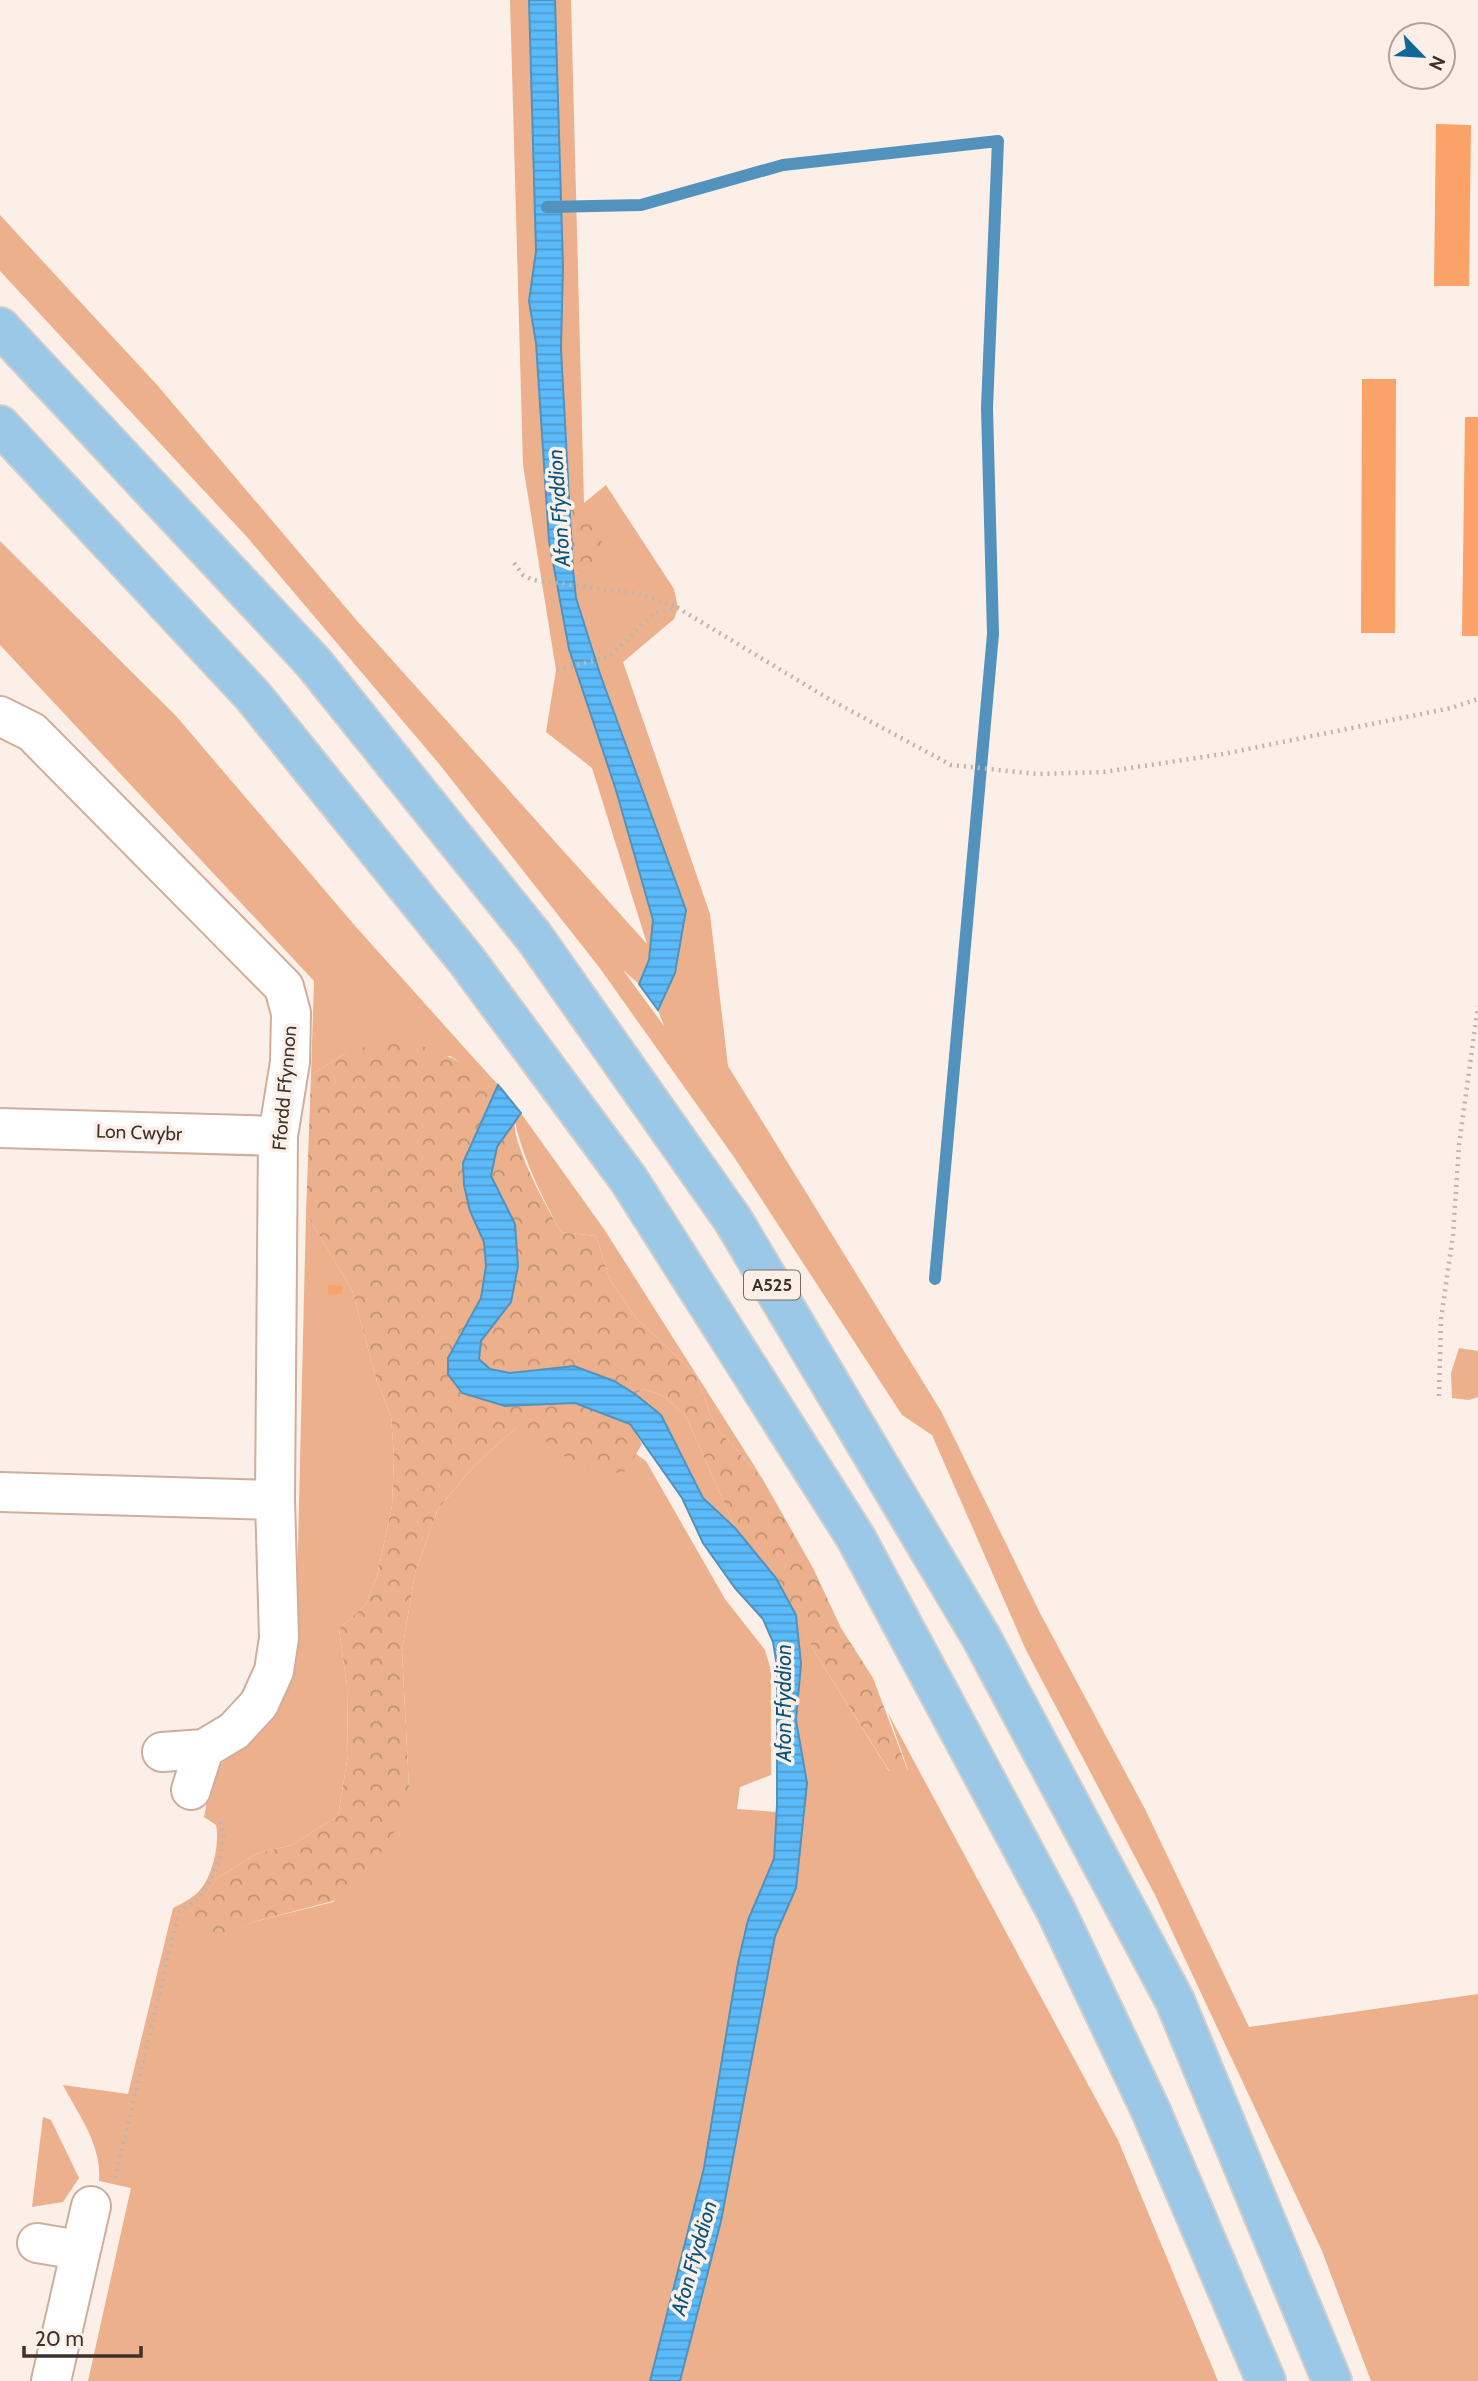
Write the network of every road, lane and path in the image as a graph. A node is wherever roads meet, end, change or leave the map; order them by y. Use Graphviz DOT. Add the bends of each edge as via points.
graph roads {
  1 [pos="0,327"];
  2 [pos="0,425"];
  3 [pos="514,563"];
  4 [pos="678,608"];
  5 [pos="556,670"];
  6 [pos="1478,699"];
  7 [pos="0,716"];
  8 [pos="1478,1006"];
  9 [pos="0,1128"];
  10 [pos="278,1136"];
  11 [pos="1439,1396"];
  12 [pos="0,1492"];
  13 [pos="275,1500"];
  14 [pos="205,1749"];
  15 [pos="162,1752"];
  16 [pos="191,1790"];
  17 [pos="90,2206"];
  18 [pos="37,2243"];
  19 [pos="79,2250"];
  20 [pos="51,2381"];
  21 [pos="1266,2381"];
  22 [pos="1332,2381"];
  1 -- 22 [label="main road, A525" via="313,662 534,937 733,1220 981,1637 1175,2001"];
  2 -- 21 [label="main road" via="253,696 467,961 629,1180 856,1538 1056,1911 1151,2111"];
  3 -- 4 [label="path" via="523,575 640,594"];
  4 -- 5 [label="path" via="654,613 609,657"];
  4 -- 6 [label="path" via="828,699 951,765 1037,774 1104,772 1223,754"];
  7 -- 10 [label="street, Ffordd Ffynnon" via="32,732 284,987 291,1013 290,1062"];
  8 -- 11 [label="path" via="1441,1319"];
  9 -- 10 [label="street, Lon Cwybr"];
  10 -- 13 [label="street, Ffordd Ffynnon"];
  12 -- 13 [label="street"];
  13 -- 14 [label="street, Ffordd Ffynnon" via="279,1638 274,1671 259,1704 234,1731"];
  14 -- 15 [label="street, Ffordd Ffynnon"];
  14 -- 16 [label="street"];
  16 -- 17 [label="path" via="219,1818 224,1840 221,1856 200,1897 179,1912 112,2191"];
  17 -- 19 [label="street"];
  18 -- 19 [label="street"];
  19 -- 20 [label="street"];
}
